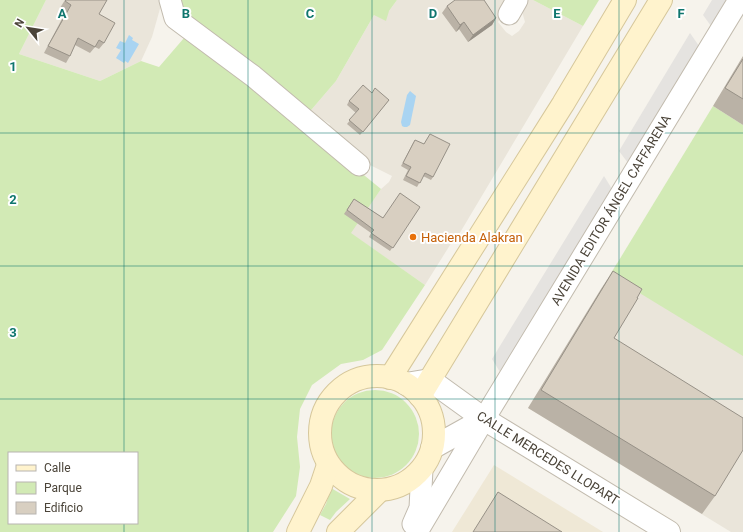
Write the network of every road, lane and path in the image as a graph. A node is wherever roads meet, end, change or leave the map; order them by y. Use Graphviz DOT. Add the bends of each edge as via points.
graph roads {
  1 [pos="170,0"];
  2 [pos="626,0"];
  3 [pos="662,0"];
  4 [pos="739,0"];
  5 [pos="359,165"];
  6 [pos="412,384"];
  7 [pos="484,419"];
  8 [pos="432,448"];
  9 [pos="328,465"];
  10 [pos="422,469"];
  11 [pos="379,491"];
  12 [pos="298,532"];
  13 [pos="338,532"];
  14 [pos="410,532"];
  15 [pos="417,532"];
  16 [pos="669,532"];
  1 -- 5 [label="street" via="175,18 253,76"];
  2 -- 6 [label="main road" via="562,104"];
  3 -- 6 [label="main road"];
  4 -- 7 [label="street, AVENIDA EDITOR ÁNGEL CAFFARENA"];
  6 -- 7 [label="street, CALLE MERCEDES LLOPART"];
  6 -- 8 [label="main road" via="433,420"];
  6 -- 9 [label="main road" via="373,376 356,380 342,388 330,401 322,416 319,433"];
  7 -- 8 [label="street"];
  7 -- 15 [label="street, AVENIDA EDITOR ÁNGEL CAFFARENA"];
  7 -- 16 [label="street, CALLE MERCEDES LLOPART"];
  8 -- 10 [label="main road"];
  9 -- 11 [label="main road" via="350,485"];
  9 -- 12 [label="main road" via="321,486"];
  10 -- 11 [label="main road" via="403,485"];
  10 -- 14 [label="street" via="420,508"];
  11 -- 13 [label="main road"];
}
